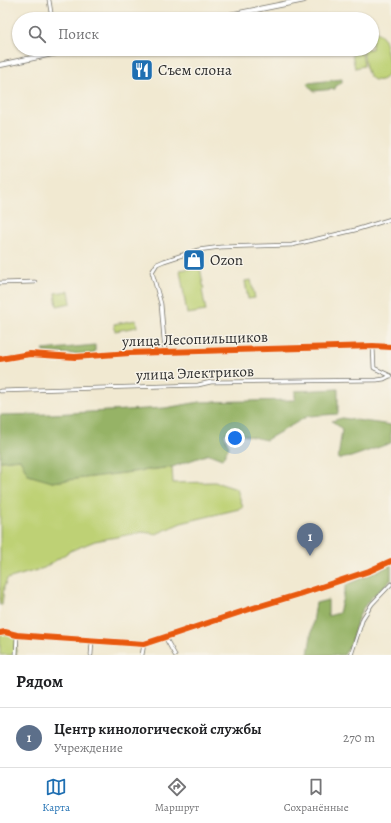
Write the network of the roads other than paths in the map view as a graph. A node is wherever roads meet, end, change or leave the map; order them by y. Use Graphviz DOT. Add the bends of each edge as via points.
graph roads {
  1 [pos="49,0"];
  2 [pos="304,0"];
  3 [pos="51,12"];
  4 [pos="245,12"];
  5 [pos="38,56"];
  6 [pos="0,65"];
  7 [pos="391,219"];
  8 [pos="36,282"];
  9 [pos="0,283"];
  10 [pos="373,346"];
  11 [pos="391,347"];
  12 [pos="164,352"];
  13 [pos="0,359"];
  14 [pos="390,376"];
  15 [pos="0,391"];
  16 [pos="391,561"];
  17 [pos="391,584"];
  18 [pos="0,633"];
  19 [pos="17,635"];
  20 [pos="165,637"];
  21 [pos="92,641"];
  22 [pos="144,644"];
  23 [pos="16,655"];
  24 [pos="92,655"];
  25 [pos="142,655"];
  26 [pos="175,655"];
  27 [pos="351,655"];
  1 -- 3 [label="street"];
  2 -- 4 [label="main road"];
  5 -- 6 [label="main road"];
  7 -- 12 [label="street" via="292,245 209,248 157,264 152,270 161,304"];
  8 -- 9 [label="street"];
  10 -- 11 [label="street, улица Лесопильщиков"];
  10 -- 12 [label="street, улица Лесопильщиков"];
  10 -- 14 [label="street" via="374,368"];
  12 -- 13 [label="street, улица Лесопильщиков" via="75,357 30,354"];
  14 -- 15 [label="street, улица Электриков" via="377,380 211,382 198,385"];
  16 -- 20 [label="street"];
  17 -- 27 [label="street" via="363,618"];
  18 -- 19 [label="street"];
  19 -- 21 [label="street"];
  19 -- 23 [label="street"];
  20 -- 22 [label="street"];
  20 -- 26 [label="street"];
  21 -- 22 [label="street"];
  21 -- 24 [label="street"];
  22 -- 25 [label="street"];
}
